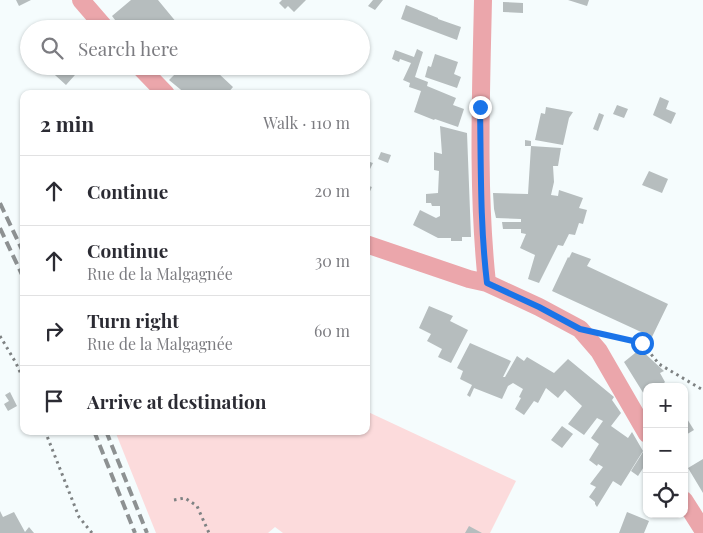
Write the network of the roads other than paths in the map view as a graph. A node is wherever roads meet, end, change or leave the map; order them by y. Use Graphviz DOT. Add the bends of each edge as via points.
graph roads {
  1 [pos="81,0"];
  2 [pos="483,0"];
  3 [pos="98,20"];
  4 [pos="148,75"];
  5 [pos="162,90"];
  6 [pos="370,245"];
  7 [pos="487,283"];
  8 [pos="644,428"];
  9 [pos="688,506"];
  10 [pos="703,530"];
  1 -- 3 [label="street"];
  2 -- 7 [label="street" via="480,107"];
  4 -- 5 [label="street"];
  6 -- 7 [label="street"];
  7 -- 8 [label="street" via="580,329 599,350"];
  9 -- 10 [label="street"];
}
